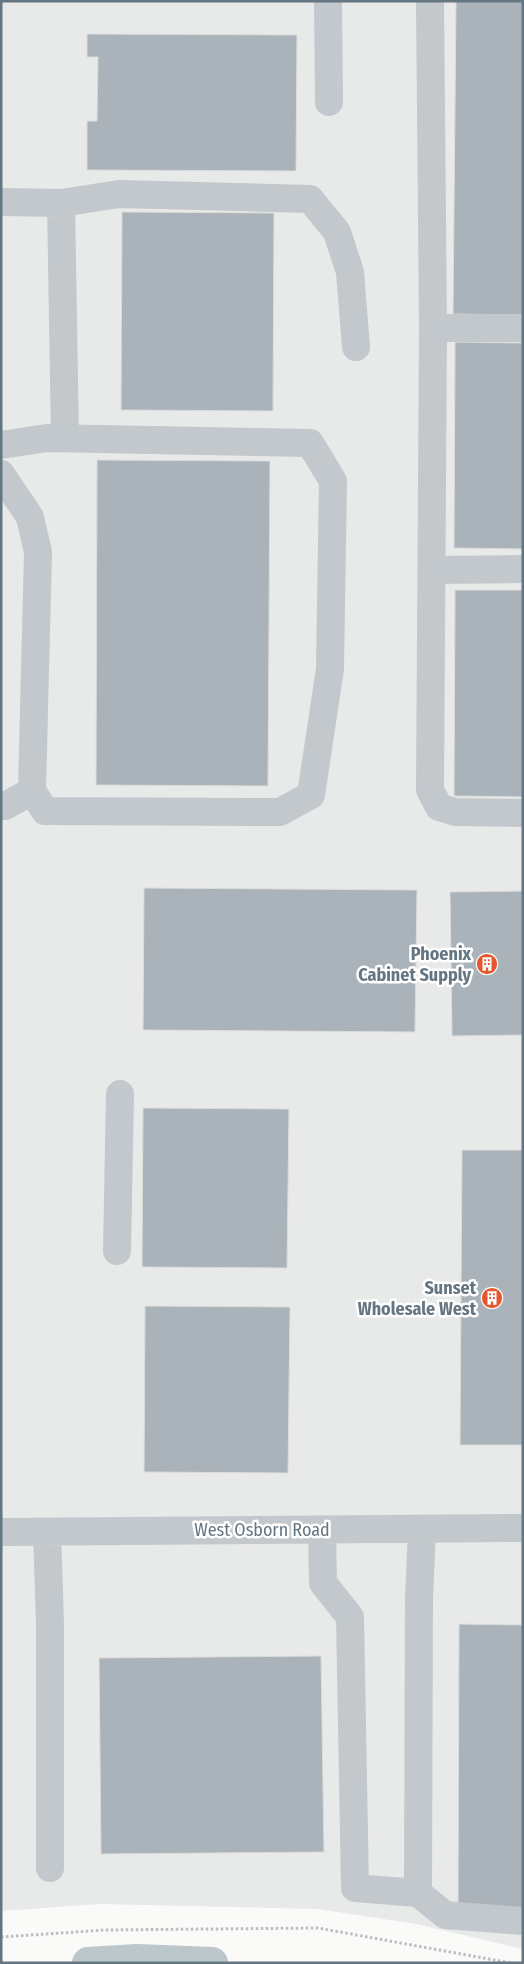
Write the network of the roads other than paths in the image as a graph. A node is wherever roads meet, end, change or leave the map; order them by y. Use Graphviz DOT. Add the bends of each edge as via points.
graph roads {
  1 [pos="328,1"];
  2 [pos="430,1"];
  3 [pos="329,102"];
  4 [pos="1,202"];
  5 [pos="61,203"];
  6 [pos="433,328"];
  7 [pos="523,328"];
  8 [pos="356,348"];
  9 [pos="65,438"];
  10 [pos="1,446"];
  11 [pos="1,474"];
  12 [pos="523,569"];
  13 [pos="432,570"];
  14 [pos="32,791"];
  15 [pos="1,806"];
  16 [pos="523,813"];
  17 [pos="120,1094"];
  18 [pos="117,1251"];
  19 [pos="523,1528"];
  20 [pos="322,1530"];
  21 [pos="422,1530"];
  22 [pos="1,1532"];
  23 [pos="47,1532"];
  24 [pos="50,1868"];
  25 [pos="418,1893"];
  26 [pos="523,1921"];
  1 -- 3 [label="street"];
  2 -- 6 [label="street"];
  4 -- 5 [label="street"];
  5 -- 8 [label="street" via="119,194 310,199 337,232 350,272"];
  5 -- 9 [label="street"];
  6 -- 7 [label="street"];
  6 -- 13 [label="street"];
  9 -- 10 [label="street"];
  9 -- 14 [label="street" via="310,443 333,482 330,669 311,795 280,812 45,811"];
  11 -- 14 [label="street" via="30,517 38,552"];
  12 -- 13 [label="street"];
  13 -- 16 [label="street" via="430,790 438,807 454,812"];
  14 -- 15 [label="street"];
  17 -- 18 [label="street"];
  19 -- 21 [label="street, West Osborn Road"];
  20 -- 21 [label="street, West Osborn Road"];
  20 -- 23 [label="street, West Osborn Road"];
  20 -- 25 [label="street" via="323,1583 350,1617 355,1888"];
  21 -- 25 [label="street"];
  22 -- 23 [label="street, West Osborn Road"];
  23 -- 24 [label="street"];
  25 -- 26 [label="street" via="445,1914"];
}
